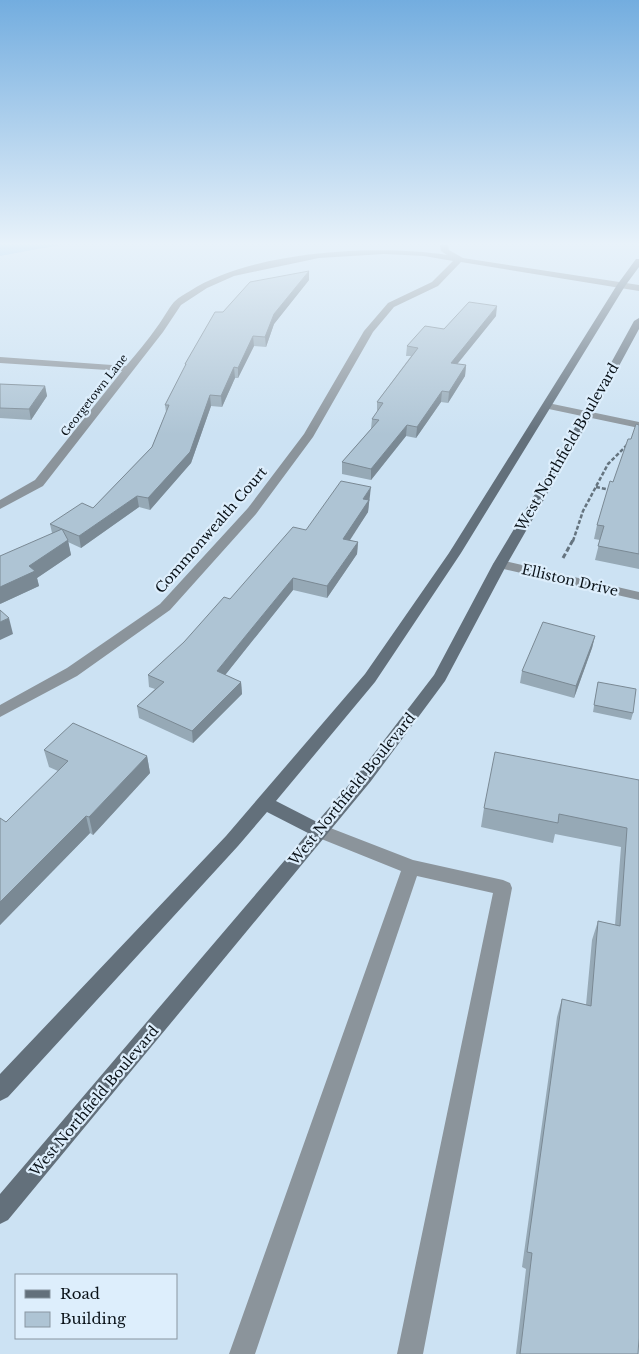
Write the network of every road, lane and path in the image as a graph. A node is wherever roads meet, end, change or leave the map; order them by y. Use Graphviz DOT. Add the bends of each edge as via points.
graph roads {
  1 [pos="175,308"];
  2 [pos="388,308"];
  3 [pos="607,308"];
  4 [pos="639,320"];
  5 [pos="0,360"];
  6 [pos="130,369"];
  7 [pos="548,406"];
  8 [pos="588,414"];
  9 [pos="639,425"];
  10 [pos="632,439"];
  11 [pos="596,486"];
  12 [pos="613,490"];
  13 [pos="0,506"];
  14 [pos="556,562"];
  15 [pos="500,564"];
  16 [pos="639,596"];
  17 [pos="0,712"];
  18 [pos="265,803"];
  19 [pos="320,831"];
  20 [pos="410,867"];
  21 [pos="0,1090"];
  22 [pos="0,1212"];
  23 [pos="242,1354"];
  24 [pos="410,1354"];
  1 -- 6 [label="street, Georgetown Lane"];
  2 -- 17 [label="street, Commonwealth Court" via="369,331 309,434 252,511 165,607 72,672"];
  3 -- 7 [label="main road"];
  4 -- 8 [label="main road, West Northfield Boulevard"];
  5 -- 6 [label="street"];
  6 -- 13 [label="street, Georgetown Lane" via="39,483"];
  7 -- 8 [label="street"];
  7 -- 18 [label="main road" via="455,554 370,678"];
  8 -- 9 [label="street"];
  8 -- 15 [label="main road, West Northfield Boulevard"];
  10 -- 11 [label="path" via="608,464"];
  11 -- 12 [label="path"];
  11 -- 14 [label="path" via="571,546"];
  15 -- 16 [label="street, Elliston Drive"];
  15 -- 19 [label="main road, West Northfield Boulevard" via="440,677"];
  18 -- 19 [label="main road"];
  18 -- 21 [label="main road"];
  19 -- 20 [label="street"];
  19 -- 22 [label="main road, West Northfield Boulevard"];
  20 -- 23 [label="street"];
  20 -- 24 [label="street" via="503,888"];
}
